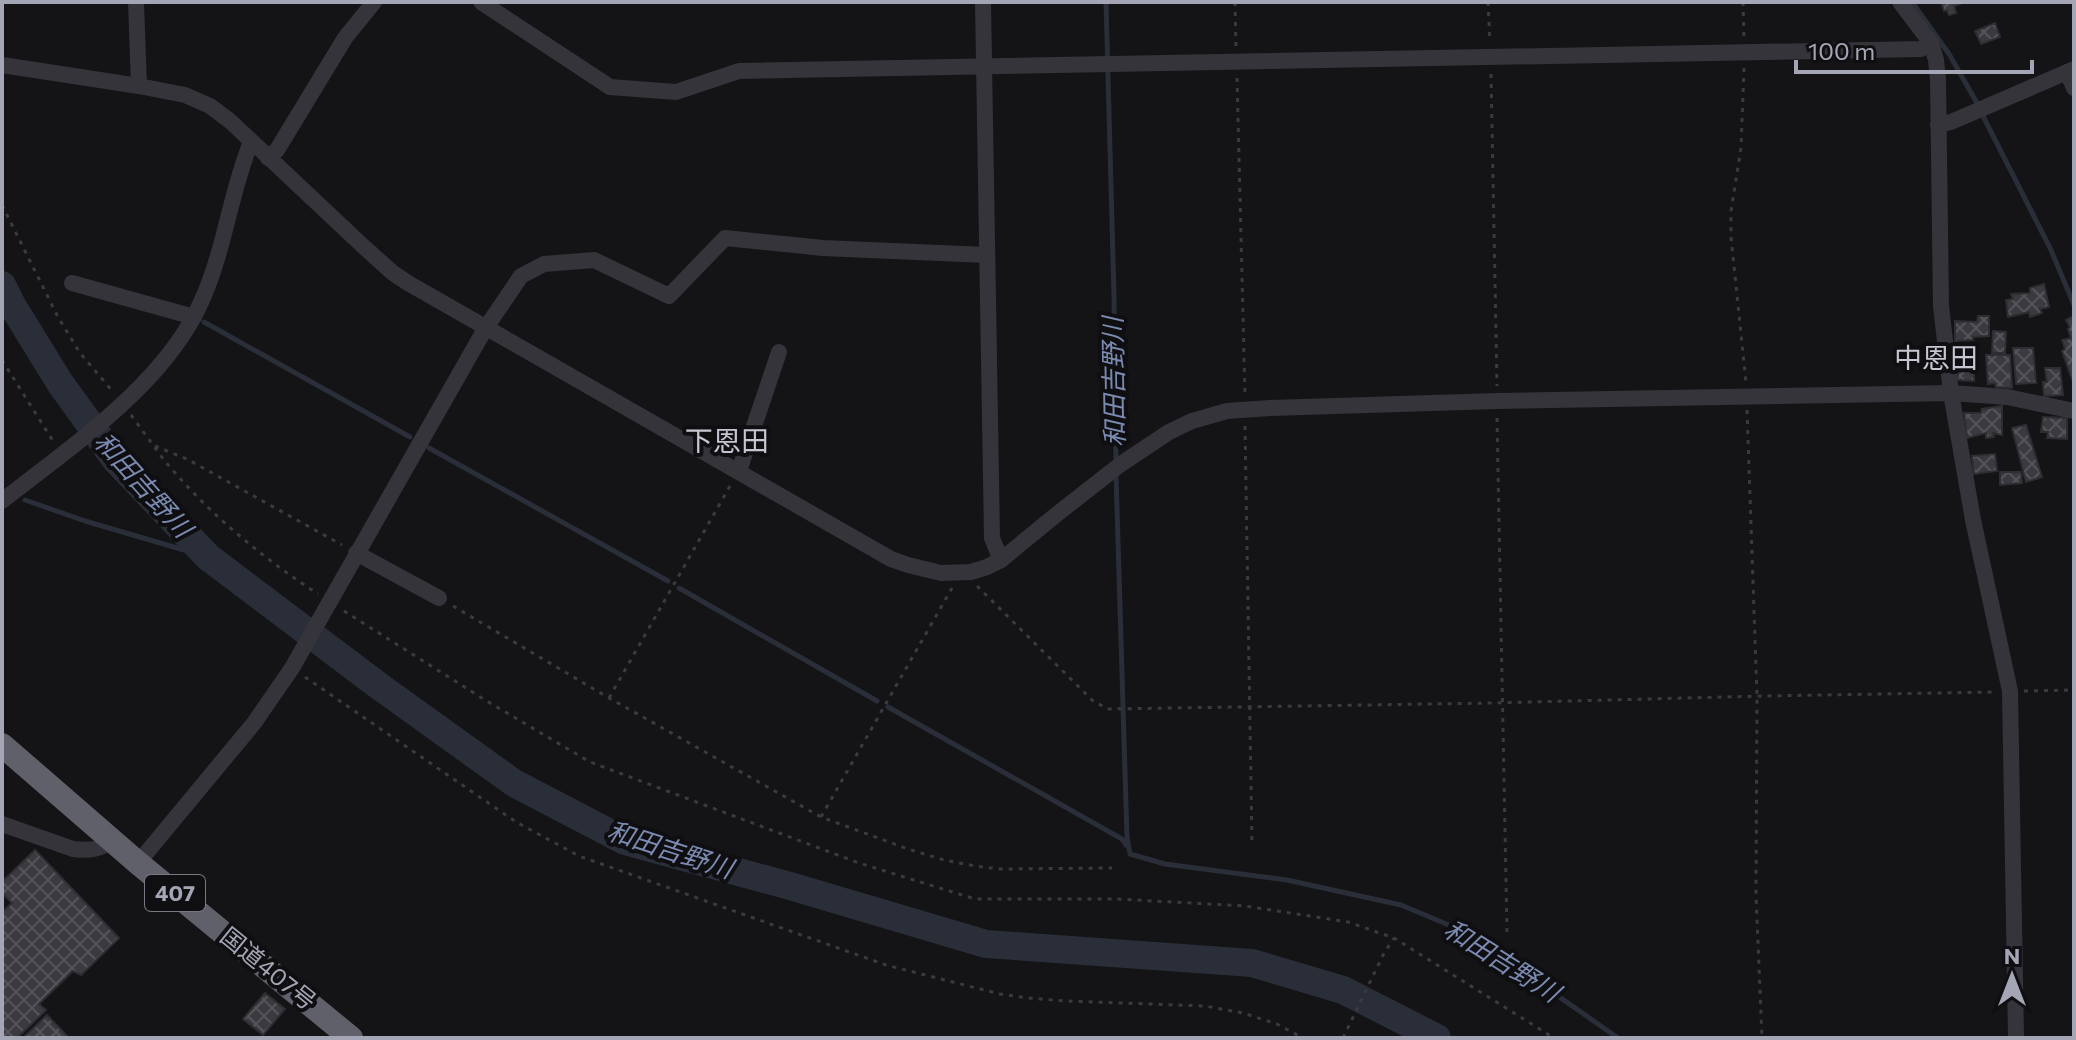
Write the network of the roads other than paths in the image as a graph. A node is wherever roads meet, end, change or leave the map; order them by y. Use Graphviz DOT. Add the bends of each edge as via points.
graph roads {
  1 [pos="136,2"];
  2 [pos="374,2"];
  3 [pos="481,2"];
  4 [pos="983,2"];
  5 [pos="1900,2"];
  6 [pos="1931,43"];
  7 [pos="2,65"];
  8 [pos="984,68"];
  9 [pos="2072,76"];
  10 [pos="139,86"];
  11 [pos="1938,125"];
  12 [pos="251,142"];
  13 [pos="268,158"];
  14 [pos="987,255"];
  15 [pos="72,283"];
  16 [pos="194,317"];
  17 [pos="485,329"];
  18 [pos="779,352"];
  19 [pos="1951,393"];
  20 [pos="2074,411"];
  21 [pos="739,471"];
  22 [pos="2,501"];
  23 [pos="356,553"];
  24 [pos="1001,560"];
  25 [pos="439,598"];
  26 [pos="2,745"];
  27 [pos="2,824"];
  28 [pos="113,840"];
  29 [pos="138,863"];
  30 [pos="351,1038"];
  31 [pos="2016,1038"];
  1 -- 10 [label="street"];
  2 -- 13 [label="street"];
  3 -- 8 [label="street" via="610,87 676,92 739,71"];
  4 -- 8 [label="street"];
  5 -- 6 [label="street"];
  6 -- 8 [label="street" via="1921,49 1745,54"];
  6 -- 11 [label="street"];
  7 -- 10 [label="street"];
  8 -- 14 [label="street"];
  9 -- 11 [label="street"];
  10 -- 12 [label="street" via="210,106"];
  11 -- 19 [label="street" via="1941,306"];
  12 -- 13 [label="street"];
  12 -- 16 [label="street" via="215,266"];
  13 -- 17 [label="street" via="393,273"];
  14 -- 17 [label="street" via="725,238 669,296 594,260 544,264 521,276"];
  14 -- 24 [label="street" via="992,538"];
  15 -- 16 [label="street"];
  16 -- 22 [label="street" via="167,357 121,405"];
  17 -- 21 [label="street"];
  17 -- 23 [label="street"];
  18 -- 21 [label="street"];
  19 -- 20 [label="street" via="2007,397"];
  19 -- 24 [label="street" via="1227,411 1169,432"];
  19 -- 31 [label="street" via="2010,691"];
  21 -- 24 [label="street" via="891,559 927,571 962,573"];
  23 -- 25 [label="street"];
  23 -- 29 [label="street" via="293,666 254,723"];
  26 -- 28 [label="highway, 国道407号 / 407"];
  27 -- 28 [label="street" via="84,851"];
  28 -- 29 [label="highway, 国道407号 / 407"];
  29 -- 30 [label="highway, 国道407号 / 407"];
}
